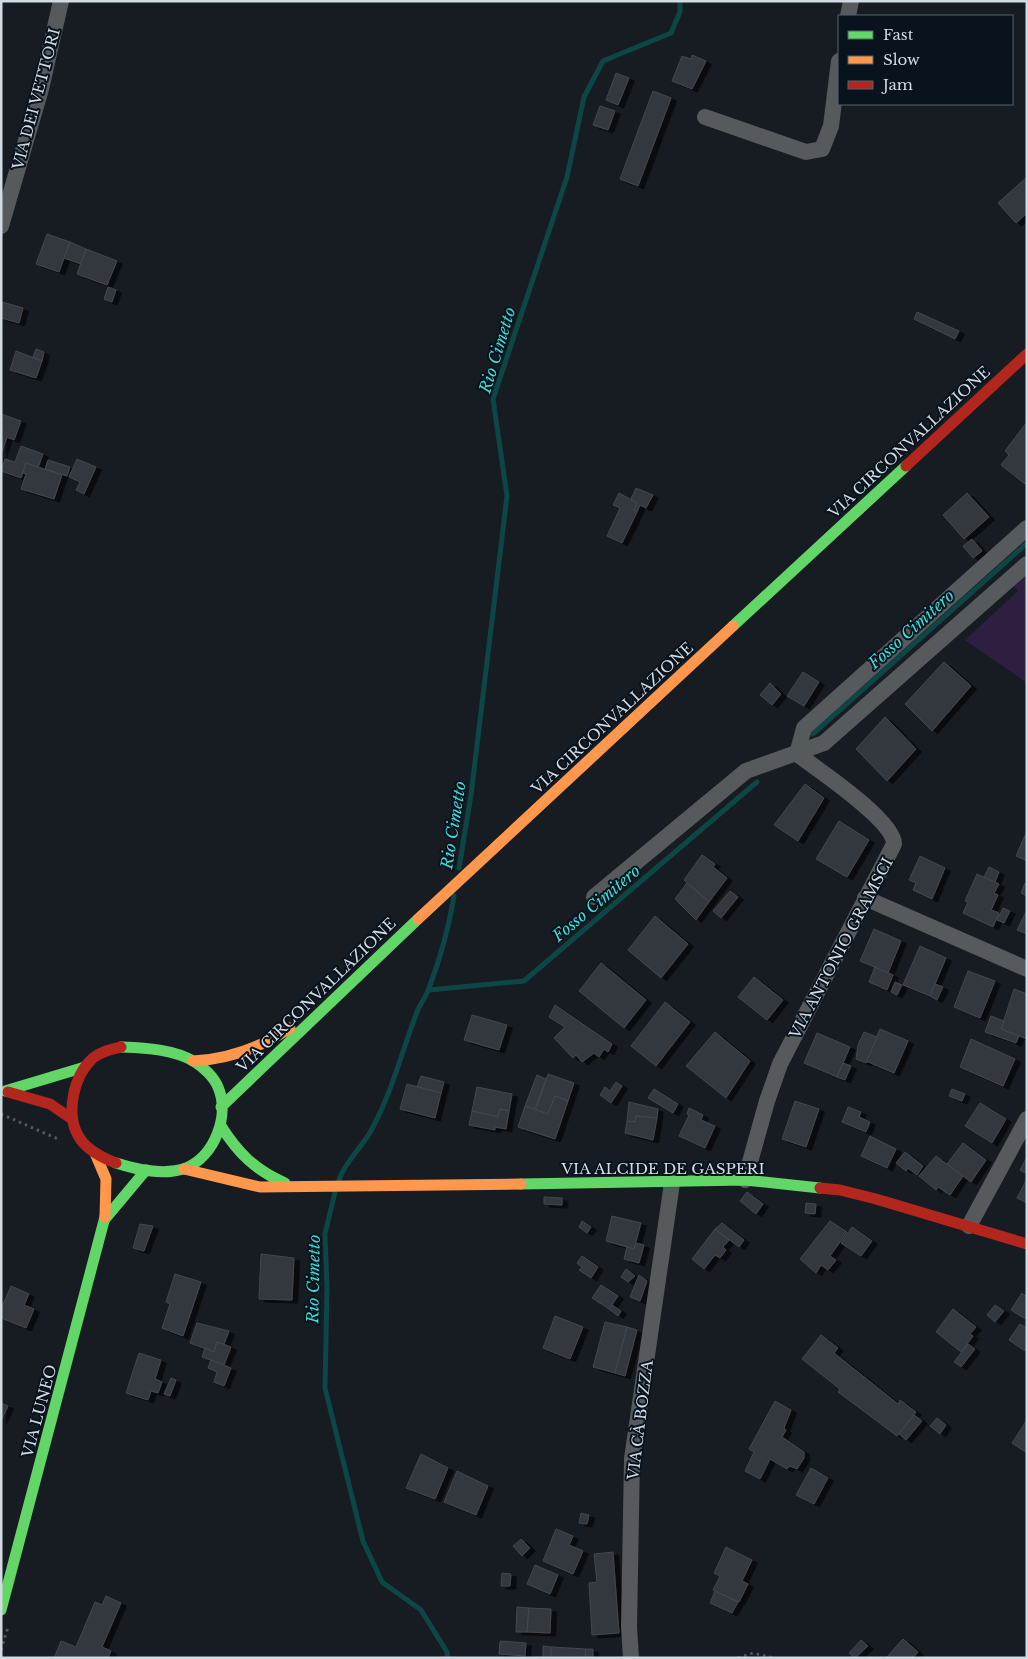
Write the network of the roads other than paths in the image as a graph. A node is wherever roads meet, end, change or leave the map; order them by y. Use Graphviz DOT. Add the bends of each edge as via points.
graph roads {
  1 [pos="61,1"];
  2 [pos="851,1"];
  3 [pos="848,15"];
  4 [pos="838,69"];
  5 [pos="705,117"];
  6 [pos="1,226"];
  7 [pos="1027,354"];
  8 [pos="1027,528"];
  9 [pos="1027,564"];
  10 [pos="797,754"];
  11 [pos="594,896"];
  12 [pos="865,898"];
  13 [pos="1027,969"];
  14 [pos="329,1002"];
  15 [pos="193,1061"];
  16 [pos="85,1067"];
  17 [pos="3,1091"];
  18 [pos="221,1107"];
  19 [pos="72,1118"];
  20 [pos="1027,1119"];
  21 [pos="221,1126"];
  22 [pos="95,1153"];
  23 [pos="184,1169"];
  24 [pos="146,1170"];
  25 [pos="745,1180"];
  26 [pos="672,1183"];
  27 [pos="291,1186"];
  28 [pos="105,1219"];
  29 [pos="969,1226"];
  30 [pos="1027,1244"];
  31 [pos="1,1610"];
  32 [pos="631,1658"];
  1 -- 6 [label="street, VIA DEI VETTORI" via="41,89"];
  2 -- 3 [label="street"];
  4 -- 5 [label="street" via="831,126 822,149 806,152"];
  7 -- 14 [label="main road, VIA CIRCONVALLAZIONE"];
  8 -- 10 [label="street" via="804,728"];
  9 -- 10 [label="street" via="824,743"];
  10 -- 11 [label="street" via="746,771"];
  10 -- 12 [label="street, VIA ANTONIO GRAMSCI" via="843,787 894,836 890,854"];
  12 -- 13 [label="street"];
  12 -- 25 [label="street, VIA ANTONIO GRAMSCI" via="780,1064"];
  14 -- 15 [label="main road" via="262,1045 216,1060"];
  14 -- 18 [label="main road, VIA CIRCONVALLAZIONE"];
  15 -- 16 [label="main road" via="121,1047 102,1052"];
  15 -- 18 [label="main road" via="219,1087"];
  16 -- 17 [label="main road"];
  16 -- 19 [label="main road" via="74,1092"];
  17 -- 19 [label="main road" via="50,1104"];
  18 -- 21 [label="main road"];
  19 -- 22 [label="main road" via="81,1140"];
  20 -- 29 [label="street"];
  21 -- 23 [label="main road" via="206,1154"];
  21 -- 27 [label="main road" via="247,1163"];
  22 -- 24 [label="main road"];
  22 -- 28 [label="main road" via="106,1179"];
  23 -- 24 [label="main road" via="176,1173"];
  23 -- 27 [label="main road, VIA ALCIDE DE GASPERI" via="260,1187"];
  24 -- 28 [label="main road"];
  25 -- 26 [label="main road, VIA ALCIDE DE GASPERI"];
  25 -- 29 [label="main road, VIA ALCIDE DE GASPERI" via="840,1190"];
  26 -- 27 [label="main road, VIA ALCIDE DE GASPERI"];
  26 -- 32 [label="street, VIA CÀ BOZZA" via="632,1459"];
  28 -- 31 [label="main road, VIA LUNEO"];
  29 -- 30 [label="main road, VIA ALCIDE DE GASPERI"];
}
